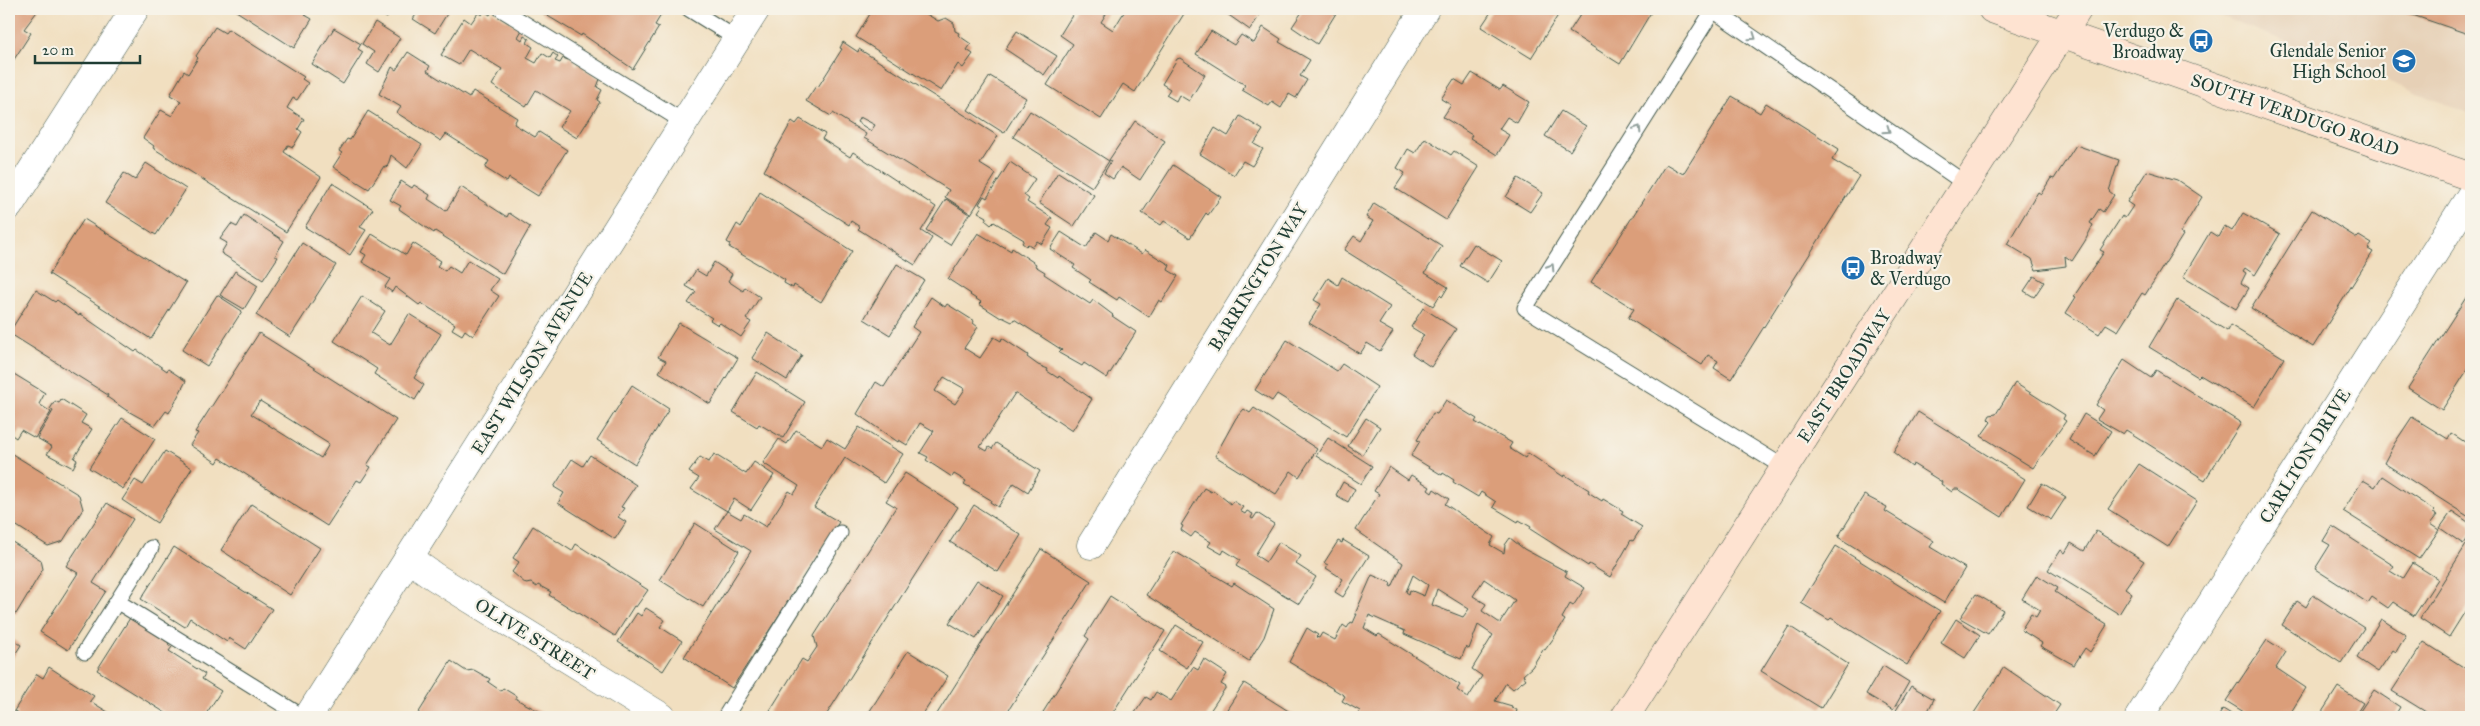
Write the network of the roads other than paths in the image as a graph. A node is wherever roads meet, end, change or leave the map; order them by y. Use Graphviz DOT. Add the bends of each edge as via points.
graph roads {
  1 [pos="135,9"];
  2 [pos="501,9"];
  3 [pos="689,9"];
  4 [pos="756,9"];
  5 [pos="1425,9"];
  6 [pos="1713,9"];
  7 [pos="1992,9"];
  8 [pos="2078,9"];
  9 [pos="2063,33"];
  10 [pos="737,39"];
  11 [pos="684,122"];
  12 [pos="2471,177"];
  13 [pos="1966,184"];
  14 [pos="2471,194"];
  15 [pos="9,206"];
  16 [pos="1785,468"];
  17 [pos="840,533"];
  18 [pos="1091,545"];
  19 [pos="151,548"];
  20 [pos="408,558"];
  21 [pos="118,602"];
  22 [pos="85,652"];
  23 [pos="303,717"];
  24 [pos="308,717"];
  25 [pos="662,717"];
  26 [pos="725,717"];
  27 [pos="1625,717"];
  28 [pos="2139,717"];
  1 -- 15 [label="street"];
  2 -- 11 [label="lane"];
  3 -- 10 [label="lane"];
  4 -- 10 [label="street, EAST WILSON AVENUE"];
  5 -- 18 [label="street, BARRINGTON WAY"];
  6 -- 13 [label="lane, one-way"];
  16 -- 6 [label="lane, one-way" via="1525,308"];
  7 -- 9 [label="main road, SOUTH VERDUGO ROAD"];
  8 -- 9 [label="main road, EAST BROADWAY"];
  9 -- 12 [label="main road, SOUTH VERDUGO ROAD"];
  9 -- 13 [label="main road, EAST BROADWAY"];
  10 -- 11 [label="street, EAST WILSON AVENUE"];
  11 -- 20 [label="street, EAST WILSON AVENUE"];
  13 -- 16 [label="main road, EAST BROADWAY"];
  14 -- 28 [label="street, CARLTON DRIVE"];
  16 -- 27 [label="main road, EAST BROADWAY"];
  17 -- 26 [label="lane"];
  19 -- 21 [label="lane"];
  20 -- 24 [label="street, EAST WILSON AVENUE"];
  20 -- 25 [label="street, OLIVE STREET"];
  21 -- 22 [label="lane"];
  21 -- 23 [label="lane"];
}
